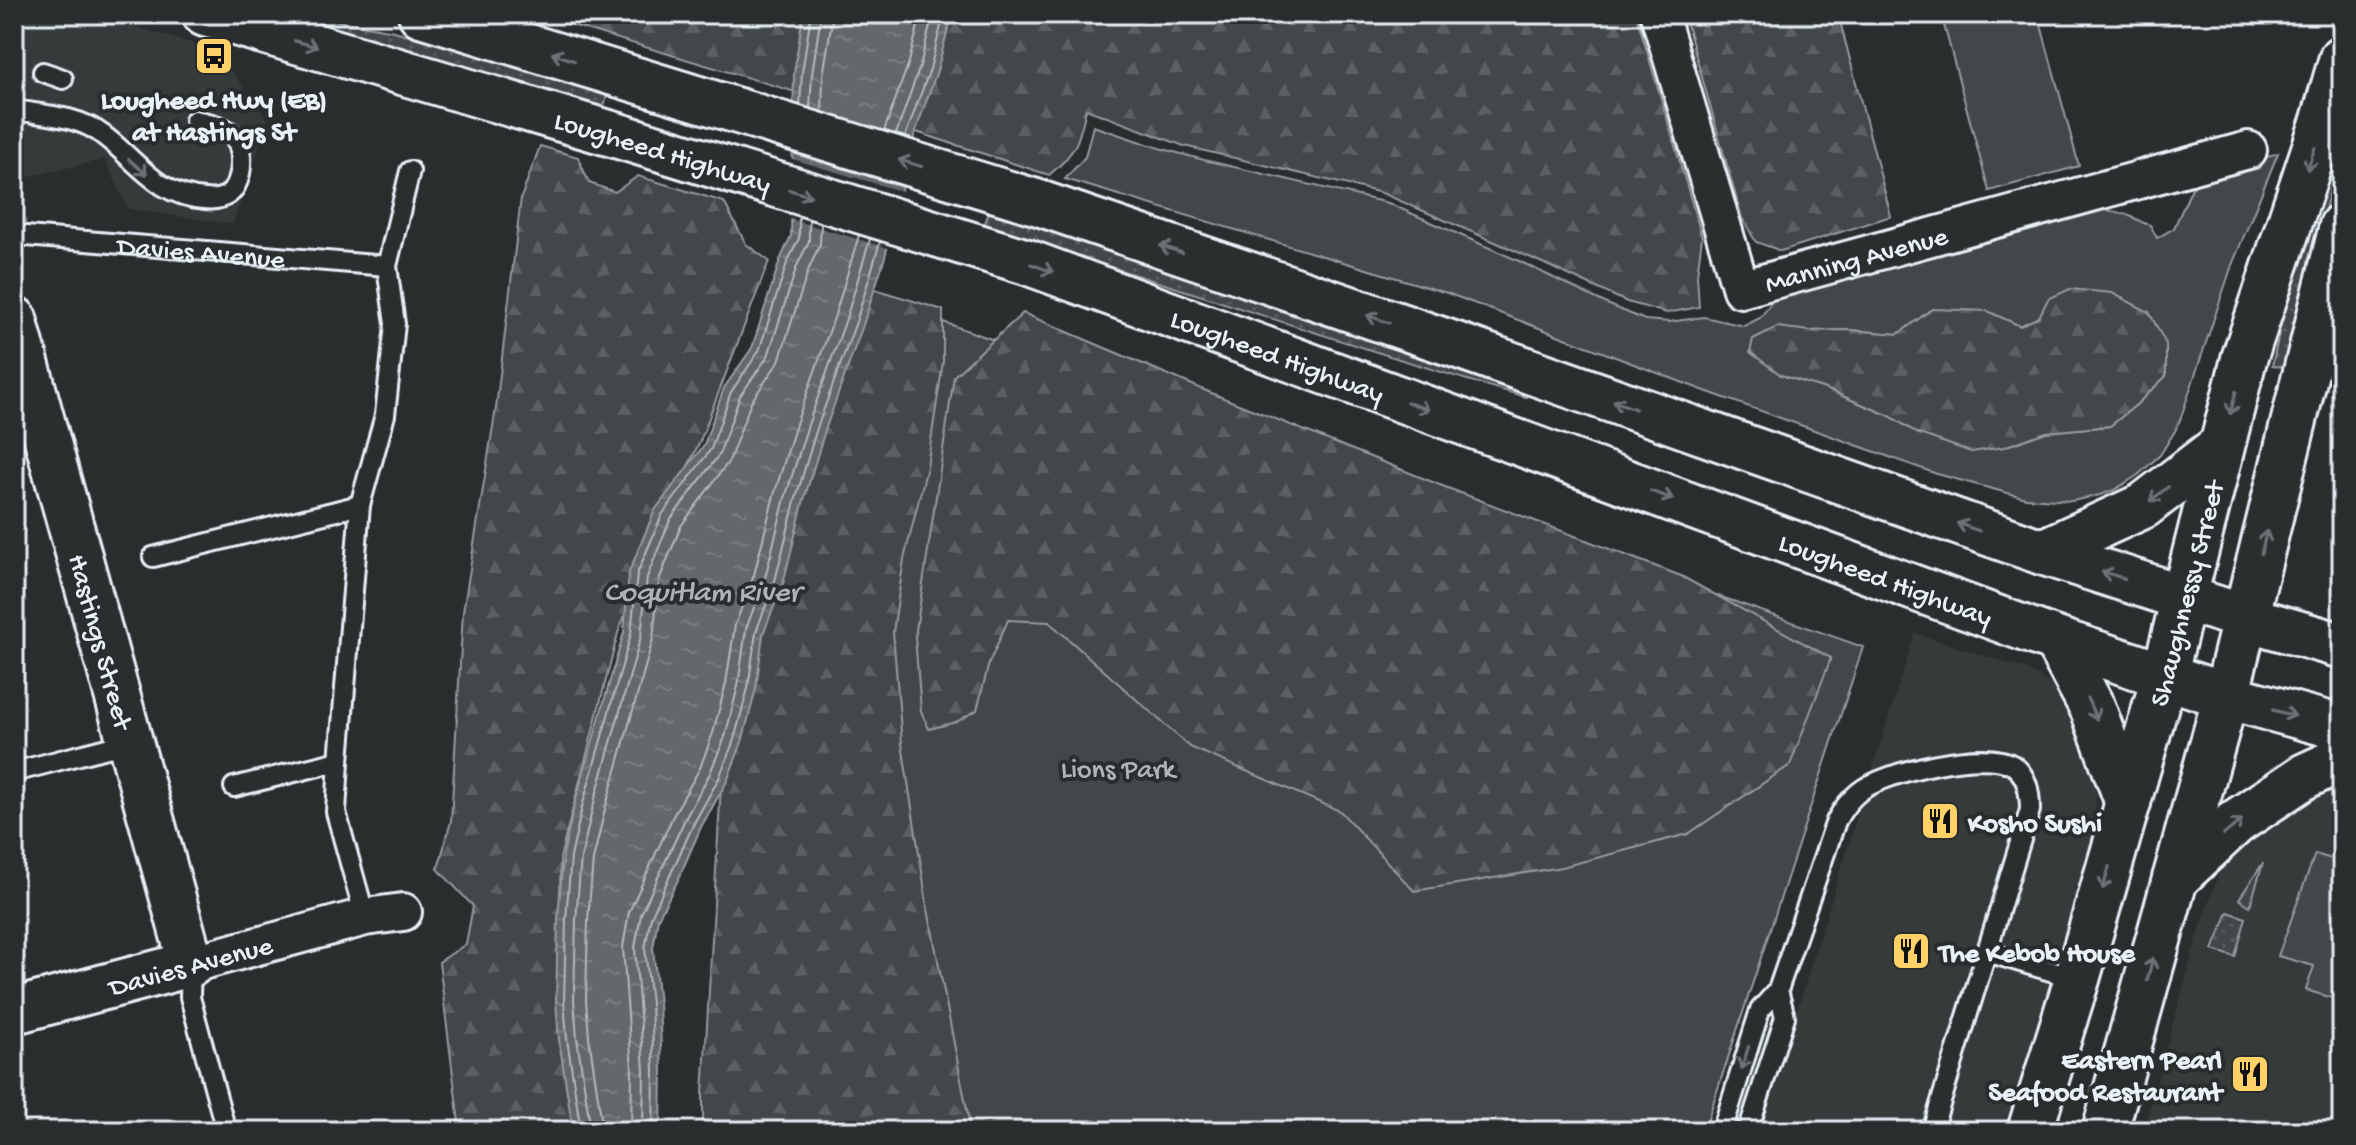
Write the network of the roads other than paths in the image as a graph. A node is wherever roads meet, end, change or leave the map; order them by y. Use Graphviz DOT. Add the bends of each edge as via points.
graph roads {
  1 [pos="205,14"];
  2 [pos="421,14"];
  3 [pos="1659,14"];
  4 [pos="2342,58"];
  5 [pos="43,72"];
  6 [pos="63,79"];
  7 [pos="21,111"];
  8 [pos="195,120"];
  9 [pos="2248,150"];
  10 [pos="410,171"];
  11 [pos="2342,226"];
  12 [pos="14,235"];
  13 [pos="387,266"];
  14 [pos="14,319"];
  15 [pos="2221,446"];
  16 [pos="360,505"];
  17 [pos="2042,552"];
  18 [pos="153,557"];
  19 [pos="2184,597"];
  20 [pos="2246,618"];
  21 [pos="2056,640"];
  22 [pos="2342,646"];
  23 [pos="2164,677"];
  24 [pos="2226,696"];
  25 [pos="2342,728"];
  26 [pos="130,742"];
  27 [pos="2342,759"];
  28 [pos="339,761"];
  29 [pos="14,772"];
  30 [pos="234,787"];
  31 [pos="2128,803"];
  32 [pos="2175,879"];
  33 [pos="403,912"];
  34 [pos="365,917"];
  35 [pos="1987,952"];
  36 [pos="191,964"];
  37 [pos="2077,979"];
  38 [pos="1778,990"];
  39 [pos="14,1011"];
  40 [pos="226,1131"];
  41 [pos="1722,1131"];
  42 [pos="1748,1131"];
  43 [pos="1932,1131"];
  44 [pos="2030,1131"];
  45 [pos="2105,1131"];
  1 -- 21 [label="main road, Lougheed Highway, one-way" via="1042,268"];
  17 -- 2 [label="main road, one-way" via="985,186"];
  3 -- 9 [label="street, Manning Avenue" via="1741,289"];
  4 -- 15 [label="main road, Shaughnessy Street, one-way"];
  5 -- 6 [label="lane"];
  7 -- 8 [label="lane, one-way" via="72,119 102,134 161,187 219,199 238,181 238,142 219,126"];
  10 -- 13 [label="lane"];
  20 -- 11 [label="main road, one-way"];
  12 -- 13 [label="lane, Davies Avenue"];
  13 -- 16 [label="lane" via="395,324 385,415"];
  14 -- 26 [label="main road, Hastings Street"];
  15 -- 17 [label="main road, one-way" via="2143,506"];
  15 -- 19 [label="main road, Shaughnessy Street"];
  16 -- 18 [label="lane"];
  16 -- 28 [label="lane"];
  19 -- 17 [label="main road, one-way"];
  19 -- 20 [label="main road"];
  19 -- 23 [label="main road, Shaughnessy Street"];
  20 -- 22 [label="main road"];
  20 -- 24 [label="main road"];
  21 -- 23 [label="main road, Lougheed Highway"];
  21 -- 31 [label="main road, one-way" via="2093,709"];
  23 -- 24 [label="main road, Lougheed Highway"];
  23 -- 31 [label="main road, Shaughnessy Street"];
  24 -- 25 [label="main road, Lougheed Highway, one-way"];
  24 -- 32 [label="main road"];
  26 -- 29 [label="lane"];
  26 -- 36 [label="main road, Hastings Street"];
  32 -- 27 [label="main road, one-way" via="2236,822 2305,776"];
  28 -- 30 [label="lane"];
  28 -- 34 [label="lane" via="336,812"];
  31 -- 37 [label="main road, Shaughnessy Street, one-way"];
  45 -- 32 [label="main road, one-way"];
  33 -- 34 [label="street, Davies Avenue"];
  34 -- 36 [label="street, Davies Avenue"];
  35 -- 37 [label="lane"];
  35 -- 38 [label="lane" via="2030,810 2030,792 2014,766 1996,759 1938,764 1871,784 1845,805"];
  35 -- 43 [label="lane"];
  36 -- 39 [label="main road, Davies Avenue"];
  36 -- 40 [label="lane" via="190,997"];
  37 -- 44 [label="main road, Shaughnessy Street"];
  38 -- 41 [label="lane, one-way" via="1760,1010"];
  38 -- 42 [label="lane" via="1785,1017"];
}
